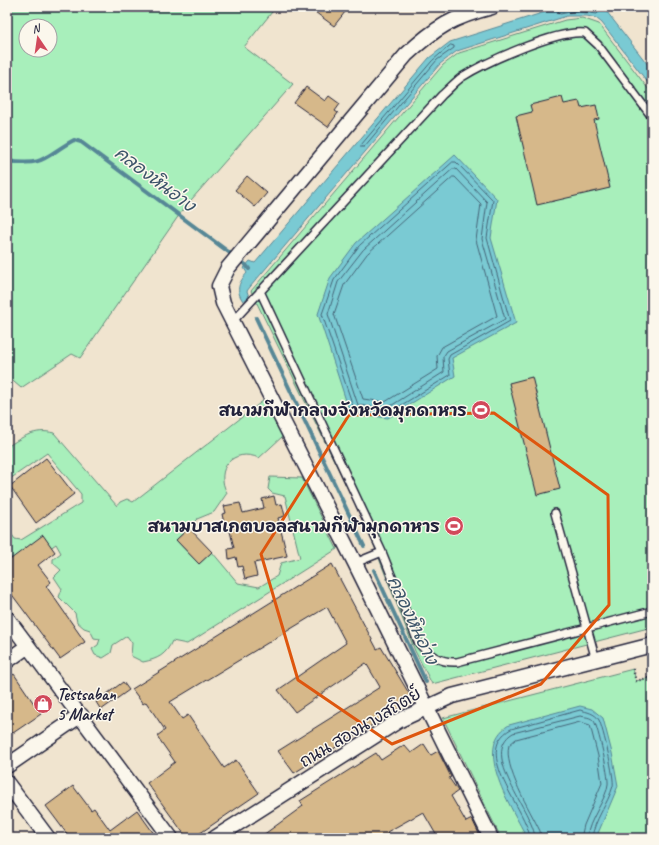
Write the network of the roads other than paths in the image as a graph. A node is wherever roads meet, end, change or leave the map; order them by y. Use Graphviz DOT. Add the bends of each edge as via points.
graph roads {
  1 [pos="492,7"];
  2 [pos="652,117"];
  3 [pos="260,291"];
  4 [pos="232,322"];
  5 [pos="555,514"];
  6 [pos="382,552"];
  7 [pos="355,563"];
  8 [pos="652,611"];
  9 [pos="7,618"];
  10 [pos="587,628"];
  11 [pos="652,645"];
  12 [pos="28,646"];
  13 [pos="596,660"];
  14 [pos="7,661"];
  15 [pos="425,707"];
  16 [pos="81,715"];
  17 [pos="7,766"];
  18 [pos="7,783"];
  19 [pos="48,838"];
  20 [pos="172,838"];
  21 [pos="215,838"];
  22 [pos="491,838"];
  1 -- 4 [label="street" via="464,14 444,24 406,55 233,262 219,286 221,298"];
  2 -- 3 [label="lane" via="598,44 585,32 570,33 528,46 484,64 461,78 442,95"];
  3 -- 4 [label="lane"];
  3 -- 6 [label="lane"];
  4 -- 7 [label="street"];
  5 -- 10 [label="lane"];
  6 -- 7 [label="lane"];
  6 -- 10 [label="lane" via="418,642 426,652 440,661 457,662"];
  7 -- 15 [label="street"];
  8 -- 10 [label="lane"];
  9 -- 12 [label="street"];
  10 -- 13 [label="lane"];
  11 -- 13 [label="street, ถนน สองนางสถิตย์"];
  12 -- 14 [label="street"];
  12 -- 16 [label="street"];
  13 -- 15 [label="street, ถนน สองนางสถิตย์" via="452,696"];
  15 -- 21 [label="street, ถนน สองนางสถิตย์" via="398,721"];
  15 -- 22 [label="street"];
  16 -- 17 [label="street"];
  16 -- 20 [label="street"];
  18 -- 19 [label="street"];
}
